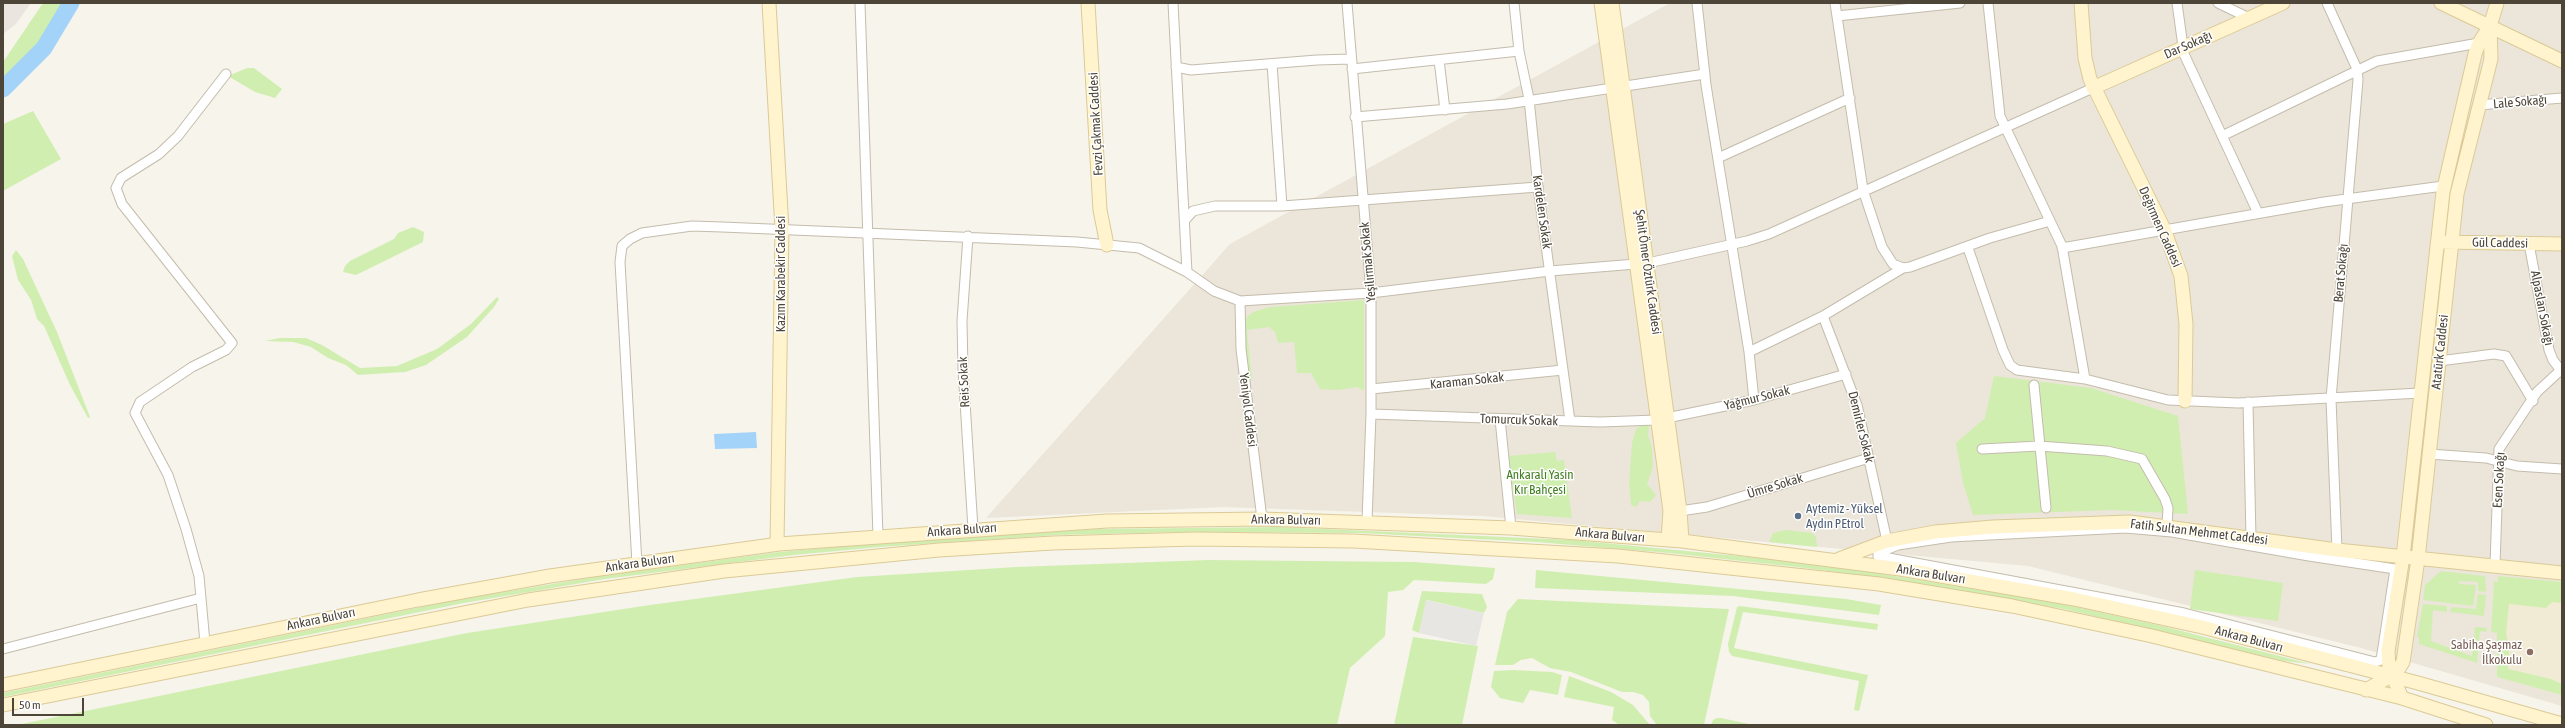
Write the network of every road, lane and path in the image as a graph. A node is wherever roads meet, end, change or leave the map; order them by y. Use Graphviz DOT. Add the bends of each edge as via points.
graph roads {
  1 [pos="769,3"];
  2 [pos="860,3"];
  3 [pos="1088,3"];
  4 [pos="1173,3"];
  5 [pos="1347,3"];
  6 [pos="1514,3"];
  7 [pos="1601,3"];
  8 [pos="1612,3"];
  9 [pos="1696,3"];
  10 [pos="1835,3"];
  11 [pos="1960,3"];
  12 [pos="1988,3"];
  13 [pos="2081,3"];
  14 [pos="2177,3"];
  15 [pos="2218,3"];
  16 [pos="2283,3"];
  17 [pos="2327,3"];
  18 [pos="2442,3"];
  19 [pos="2497,3"];
  20 [pos="1837,16"];
  21 [pos="2249,18"];
  22 [pos="2490,26"];
  23 [pos="2479,43"];
  24 [pos="2182,48"];
  25 [pos="1520,51"];
  26 [pos="1439,60"];
  27 [pos="2562,61"];
  28 [pos="1272,64"];
  29 [pos="1351,64"];
  30 [pos="1176,67"];
  31 [pos="2357,70"];
  32 [pos="226,74"];
  33 [pos="1705,74"];
  34 [pos="1618,88"];
  35 [pos="2093,88"];
  36 [pos="1850,98"];
  37 [pos="2562,98"];
  38 [pos="1529,100"];
  39 [pos="2479,105"];
  40 [pos="1445,110"];
  41 [pos="1355,117"];
  42 [pos="2004,126"];
  43 [pos="2222,136"];
  44 [pos="1718,158"];
  45 [pos="2444,186"];
  46 [pos="1538,187"];
  47 [pos="1863,190"];
  48 [pos="2347,199"];
  49 [pos="1362,201"];
  50 [pos="1282,206"];
  51 [pos="2258,213"];
  52 [pos="1185,220"];
  53 [pos="2050,221"];
  54 [pos="782,229"];
  55 [pos="2164,229"];
  56 [pos="867,232"];
  57 [pos="968,236"];
  58 [pos="2437,242"];
  59 [pos="2452,243"];
  60 [pos="2529,244"];
  61 [pos="2562,244"];
  62 [pos="1107,245"];
  63 [pos="1732,245"];
  64 [pos="1968,248"];
  65 [pos="2062,248"];
  66 [pos="1642,263"];
  67 [pos="1903,268"];
  68 [pos="1550,271"];
  69 [pos="1187,272"];
  70 [pos="1371,293"];
  71 [pos="1240,301"];
  72 [pos="1823,316"];
  73 [pos="1749,352"];
  74 [pos="2439,361"];
  75 [pos="1563,370"];
  76 [pos="2561,371"];
  77 [pos="1846,374"];
  78 [pos="2084,379"];
  79 [pos="2034,385"];
  80 [pos="1371,389"];
  81 [pos="2420,393"];
  82 [pos="2331,399"];
  83 [pos="1754,400"];
  84 [pos="2185,401"];
  85 [pos="2532,401"];
  86 [pos="2248,402"];
  87 [pos="1371,414"];
  88 [pos="1500,419"];
  89 [pos="1662,420"];
  90 [pos="1570,421"];
  91 [pos="2039,446"];
  92 [pos="1982,449"];
  93 [pos="2429,454"];
  94 [pos="1869,458"];
  95 [pos="2499,460"];
  96 [pos="2562,469"];
  97 [pos="2046,508"];
  98 [pos="1680,511"];
  99 [pos="1262,519"];
  100 [pos="1367,521"];
  101 [pos="2167,526"];
  102 [pos="1511,528"];
  103 [pos="973,529"];
  104 [pos="878,536"];
  105 [pos="2251,538"];
  106 [pos="1668,540"];
  107 [pos="1682,541"];
  108 [pos="1887,542"];
  109 [pos="777,544"];
  110 [pos="2337,550"];
  111 [pos="2308,556"];
  112 [pos="2403,557"];
  113 [pos="1839,559"];
  114 [pos="2418,559"];
  115 [pos="637,564"];
  116 [pos="2495,565"];
  117 [pos="2562,573"];
  118 [pos="201,598"];
  119 [pos="205,644"];
  120 [pos="3,649"];
  121 [pos="2392,676"];
  122 [pos="3,685"];
  123 [pos="2366,690"];
  124 [pos="2402,698"];
  125 [pos="3,705"];
  126 [pos="2562,724"];
  127 [pos="2486,725"];
  1 -- 54 [label="main road, Kazım Karabekir Caddesi"];
  2 -- 56 [label="street"];
  3 -- 62 [label="main road, Fevzi Çakmak Caddesi" via="1100,210"];
  4 -- 30 [label="street"];
  5 -- 29 [label="street, Yeşilırmak Sokak"];
  6 -- 25 [label="street, Kardelen Sokak"];
  7 -- 34 [label="main road, Şehit Ömer Öztürk Caddesi"];
  8 -- 34 [label="main road, Şehit Ömer Öztürk Caddesi"];
  9 -- 33 [label="street"];
  10 -- 20 [label="street"];
  11 -- 20 [label="street"];
  12 -- 42 [label="street" via="1999,111"];
  13 -- 35 [label="main road, Değirmen Caddesi" via="2086,68"];
  14 -- 24 [label="street"];
  15 -- 21 [label="street"];
  16 -- 21 [label="main road, Dar Sokağı"];
  17 -- 31 [label="street, Berat Sokağı"];
  18 -- 22 [label="main road"];
  19 -- 22 [label="main road, Atatürk Caddesi"];
  20 -- 36 [label="street"];
  21 -- 24 [label="main road, Dar Sokağı"];
  22 -- 23 [label="main road, Atatürk Caddesi"];
  22 -- 27 [label="main road"];
  22 -- 39 [label="main road, Atatürk Caddesi" via="2491,58"];
  23 -- 31 [label="street" via="2387,58"];
  23 -- 45 [label="main road, Atatürk Caddesi"];
  24 -- 35 [label="main road, Dar Sokağı"];
  24 -- 43 [label="street"];
  25 -- 26 [label="street"];
  25 -- 38 [label="street, Kardelen Sokak"];
  26 -- 29 [label="street"];
  26 -- 40 [label="street"];
  28 -- 29 [label="street"];
  28 -- 30 [label="street" via="1191,70"];
  28 -- 50 [label="street"];
  29 -- 41 [label="street, Yeşilırmak Sokak"];
  30 -- 52 [label="street"];
  31 -- 43 [label="street"];
  31 -- 48 [label="street, Berat Sokağı" via="2358,85"];
  32 -- 118 [label="street" via="178,136 159,154 121,178 116,188 122,204 232,343 226,350 192,367 140,402 135,413 160,458 175,494 199,576"];
  33 -- 34 [label="street"];
  33 -- 44 [label="street"];
  34 -- 38 [label="street"];
  34 -- 66 [label="main road, Şehit Ömer Öztürk Caddesi"];
  35 -- 42 [label="street"];
  35 -- 55 [label="main road, Değirmen Caddesi"];
  36 -- 44 [label="street"];
  36 -- 47 [label="street"];
  37 -- 39 [label="street, Lale Sokağı"];
  38 -- 40 [label="street"];
  38 -- 46 [label="street, Kardelen Sokak"];
  39 -- 59 [label="main road, Atatürk Caddesi" via="2459,182"];
  40 -- 41 [label="street"];
  41 -- 49 [label="street, Yeşilırmak Sokak"];
  42 -- 47 [label="street"];
  42 -- 53 [label="street"];
  43 -- 51 [label="street"];
  44 -- 63 [label="street"];
  45 -- 48 [label="street"];
  45 -- 58 [label="main road, Atatürk Caddesi"];
  46 -- 49 [label="street" via="1379,197"];
  46 -- 68 [label="street, Kardelen Sokak"];
  47 -- 63 [label="street" via="1769,234"];
  47 -- 67 [label="street" via="1882,247 1893,264"];
  48 -- 51 [label="street"];
  48 -- 82 [label="street, Berat Sokağı"];
  49 -- 50 [label="street"];
  49 -- 70 [label="street, Yeşilırmak Sokak"];
  50 -- 52 [label="street" via="1215,206 1193,211"];
  51 -- 55 [label="street"];
  52 -- 69 [label="street"];
  53 -- 64 [label="street" via="1990,238"];
  53 -- 65 [label="street"];
  54 -- 56 [label="street"];
  54 -- 109 [label="main road, Kazım Karabekir Caddesi"];
  54 -- 115 [label="street" via="704,226 663,229 635,236 622,246 620,262"];
  55 -- 65 [label="street"];
  55 -- 84 [label="main road, Değirmen Caddesi" via="2184,289"];
  56 -- 57 [label="street"];
  56 -- 104 [label="street"];
  57 -- 62 [label="street"];
  57 -- 103 [label="street, Reis Sokak" via="962,321"];
  58 -- 59 [label="main road, Gül Caddesi"];
  58 -- 81 [label="main road, Atatürk Caddesi"];
  59 -- 60 [label="main road, Gül Caddesi"];
  59 -- 74 [label="main road, Atatürk Caddesi"];
  60 -- 61 [label="main road, Gül Caddesi"];
  60 -- 76 [label="street, Alpaslan Sokağı" via="2549,350"];
  62 -- 69 [label="street" via="1140,248"];
  63 -- 66 [label="street"];
  63 -- 73 [label="street"];
  64 -- 67 [label="street"];
  64 -- 78 [label="street" via="2002,350 2010,365 2017,370"];
  65 -- 78 [label="street"];
  66 -- 68 [label="street"];
  66 -- 89 [label="main road, Şehit Ömer Öztürk Caddesi"];
  67 -- 72 [label="street"];
  68 -- 70 [label="street"];
  68 -- 75 [label="street, Kardelen Sokak"];
  69 -- 71 [label="street" via="1214,291"];
  70 -- 71 [label="street"];
  70 -- 80 [label="street, Yeşilırmak Sokak"];
  71 -- 99 [label="street, Yeniyol Caddesi" via="1242,357"];
  72 -- 73 [label="street"];
  72 -- 77 [label="street, Demirler Sokak"];
  73 -- 83 [label="street"];
  74 -- 85 [label="street" via="2502,354 2512,362"];
  74 -- 93 [label="main road, Atatürk Caddesi"];
  75 -- 80 [label="street, Karaman Sokak"];
  75 -- 90 [label="street, Kardelen Sokak"];
  76 -- 85 [label="street, Esen Sokağı" via="2544,384"];
  77 -- 83 [label="street, Yağmur Sokak"];
  77 -- 94 [label="street, Demirler Sokak" via="1857,406"];
  78 -- 84 [label="street" via="2148,396"];
  79 -- 91 [label="street"];
  80 -- 87 [label="street, Yeşilırmak Sokak"];
  81 -- 82 [label="street" via="2378,393"];
  81 -- 112 [label="main road, Atatürk Caddesi"];
  82 -- 86 [label="street"];
  82 -- 110 [label="street, Berat Sokağı"];
  83 -- 89 [label="street, Yağmur Sokak"];
  84 -- 86 [label="street"];
  85 -- 95 [label="street, Esen Sokağı" via="2502,443"];
  86 -- 105 [label="street"];
  87 -- 88 [label="street, Tomurcuk Sokak"];
  87 -- 100 [label="street, Yeşilırmak Sokak"];
  88 -- 90 [label="street, Tomurcuk Sokak"];
  88 -- 102 [label="street"];
  89 -- 90 [label="street, Tomurcuk Sokak"];
  89 -- 98 [label="main road, Şehit Ömer Öztürk Caddesi"];
  89 -- 106 [label="main road, Şehit Ömer Öztürk Caddesi" via="1670,511"];
  91 -- 92 [label="street"];
  91 -- 97 [label="street"];
  91 -- 101 [label="street" via="2107,451 2142,459 2165,499 2168,508"];
  93 -- 95 [label="street"];
  93 -- 114 [label="main road, Atatürk Caddesi"];
  94 -- 98 [label="street, Ümre Sokak" via="1707,507"];
  94 -- 108 [label="street, Demirler Sokak"];
  95 -- 96 [label="street" via="2526,468"];
  95 -- 116 [label="street, Esen Sokağı"];
  98 -- 107 [label="main road, Şehit Ömer Öztürk Caddesi"];
  99 -- 100 [label="main road, Ankara Bulvarı"];
  99 -- 103 [label="main road, Ankara Bulvarı" via="1107,521"];
  100 -- 102 [label="main road, Ankara Bulvarı"];
  101 -- 105 [label="main road, Fatih Sultan Mehmet Caddesi"];
  101 -- 108 [label="main road, Fatih Sultan Mehmet Caddesi" via="2130,522 1993,527 1935,532"];
  102 -- 106 [label="main road, Ankara Bulvarı"];
  103 -- 104 [label="main road, Ankara Bulvarı"];
  104 -- 109 [label="main road, Ankara Bulvarı"];
  105 -- 110 [label="main road, Fatih Sultan Mehmet Caddesi"];
  106 -- 107 [label="main road, Ankara Bulvarı"];
  107 -- 113 [label="main road, Ankara Bulvarı"];
  108 -- 113 [label="main road, Fatih Sultan Mehmet Caddesi"];
  109 -- 115 [label="main road, Ankara Bulvarı"];
  110 -- 112 [label="main road, Fatih Sultan Mehmet Caddesi"];
  111 -- 111 [label="street" via="2395,569 2382,656 2378,663 2177,611 1878,556 1878,553 1898,545 1951,537 2125,528 2172,532"];
  112 -- 114 [label="main road, Fatih Sultan Mehmet Caddesi"];
  112 -- 121 [label="main road, Atatürk Caddesi" via="2388,651"];
  113 -- 121 [label="main road, Ankara Bulvarı" via="2082,600 2202,627"];
  114 -- 116 [label="main road, Fatih Sultan Mehmet Caddesi"];
  114 -- 121 [label="main road, Atatürk Caddesi" via="2403,662"];
  115 -- 119 [label="main road, Ankara Bulvarı" via="418,600"];
  116 -- 117 [label="main road, Fatih Sultan Mehmet Caddesi"];
  118 -- 119 [label="street"];
  118 -- 120 [label="street"];
  119 -- 122 [label="main road, Ankara Bulvarı"];
  121 -- 123 [label="main road, Atatürk Caddesi"];
  121 -- 124 [label="main road, Atatürk Caddesi"];
  121 -- 126 [label="main road, Ankara Bulvarı"];
  123 -- 124 [label="main road, Ankara Bulvarı"];
  123 -- 125 [label="main road, Ankara Bulvarı" via="2092,622 1879,584 1618,556 1353,541 1195,539 1053,543 939,550 724,571 528,600"];
  124 -- 127 [label="main road, Ankara Bulvarı"];
}
